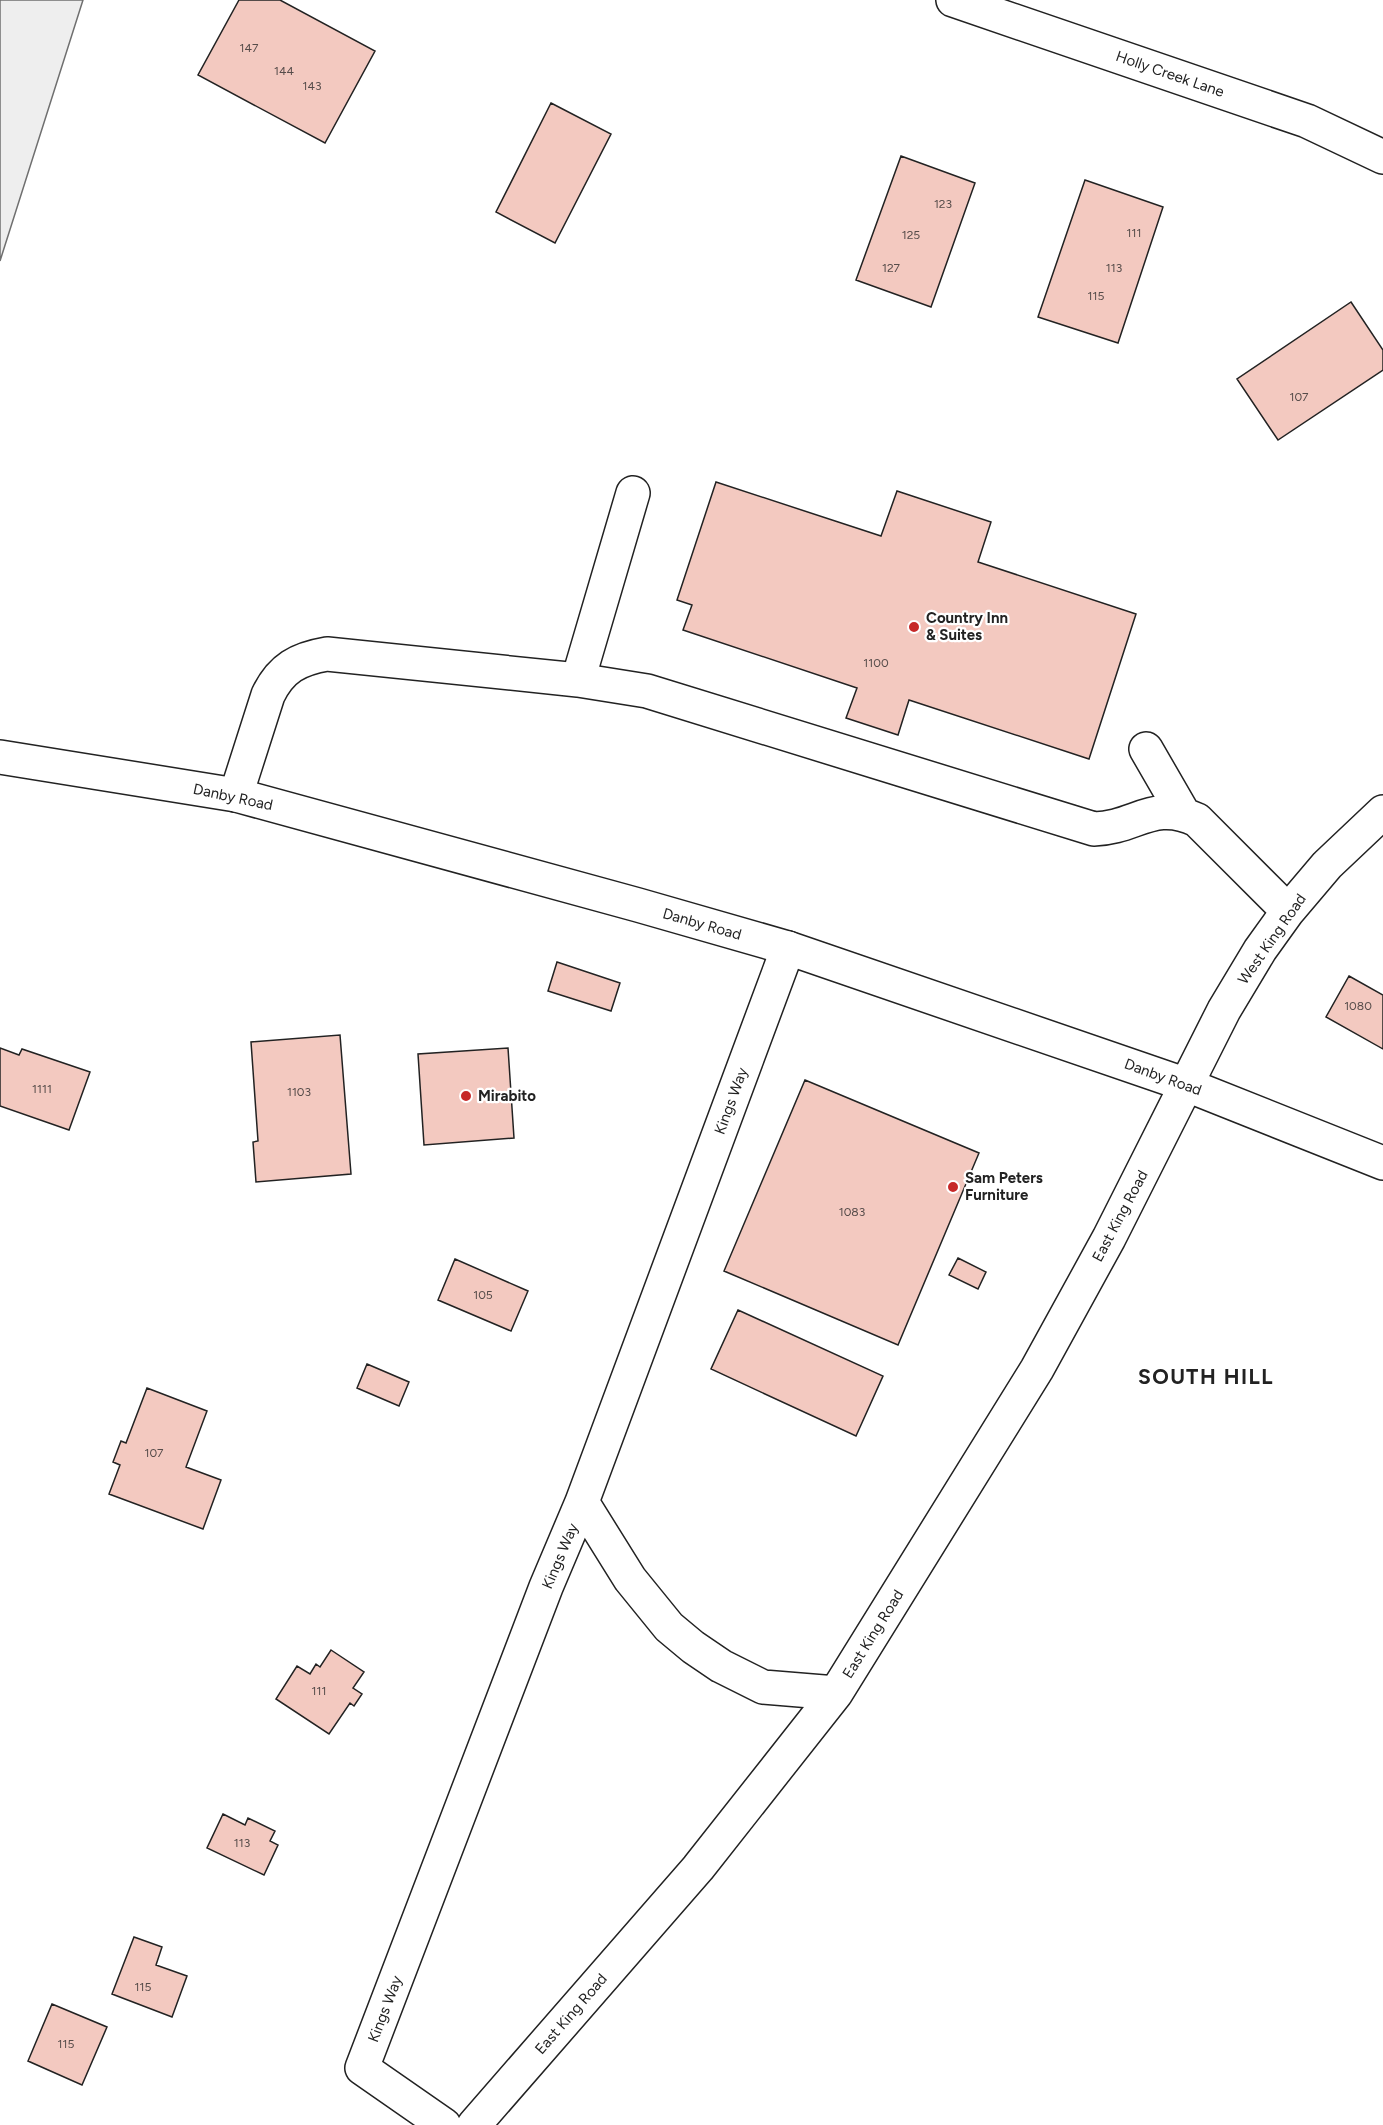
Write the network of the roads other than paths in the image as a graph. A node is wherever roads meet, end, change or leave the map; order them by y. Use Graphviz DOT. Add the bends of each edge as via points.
graph roads {
  1 [pos="953,0"];
  2 [pos="1383,158"];
  3 [pos="633,493"];
  4 [pos="578,680"];
  5 [pos="1146,749"];
  6 [pos="0,758"];
  7 [pos="236,795"];
  8 [pos="1383,812"];
  9 [pos="1183,813"];
  10 [pos="1288,911"];
  11 [pos="788,948"];
  12 [pos="1187,1085"];
  13 [pos="1383,1163"];
  14 [pos="582,1502"];
  15 [pos="836,1693"];
  16 [pos="444,2125"];
  17 [pos="474,2125"];
  1 -- 2 [label="street, Holly Creek Lane" via="1307,122"];
  3 -- 4 [label="street"];
  4 -- 7 [label="street" via="327,654 310,657 280,674 273,684"];
  4 -- 9 [label="street" via="646,691 1094,829 1114,827 1157,812"];
  5 -- 9 [label="street"];
  6 -- 7 [label="street, Danby Road"];
  7 -- 11 [label="street, Danby Road"];
  8 -- 10 [label="street, West King Road" via="1327,866"];
  9 -- 10 [label="street" via="1197,820"];
  10 -- 12 [label="street, West King Road" via="1224,1010"];
  11 -- 12 [label="street, Danby Road"];
  11 -- 14 [label="street, Kings Way"];
  12 -- 13 [label="street, Danby Road"];
  12 -- 15 [label="street, East King Road" via="1037,1369"];
  14 -- 15 [label="street" via="630,1580 669,1627 693,1647 763,1687"];
  14 -- 16 [label="street, Kings Way" via="362,2068"];
  15 -- 17 [label="street, East King Road" via="698,1868"];
}
